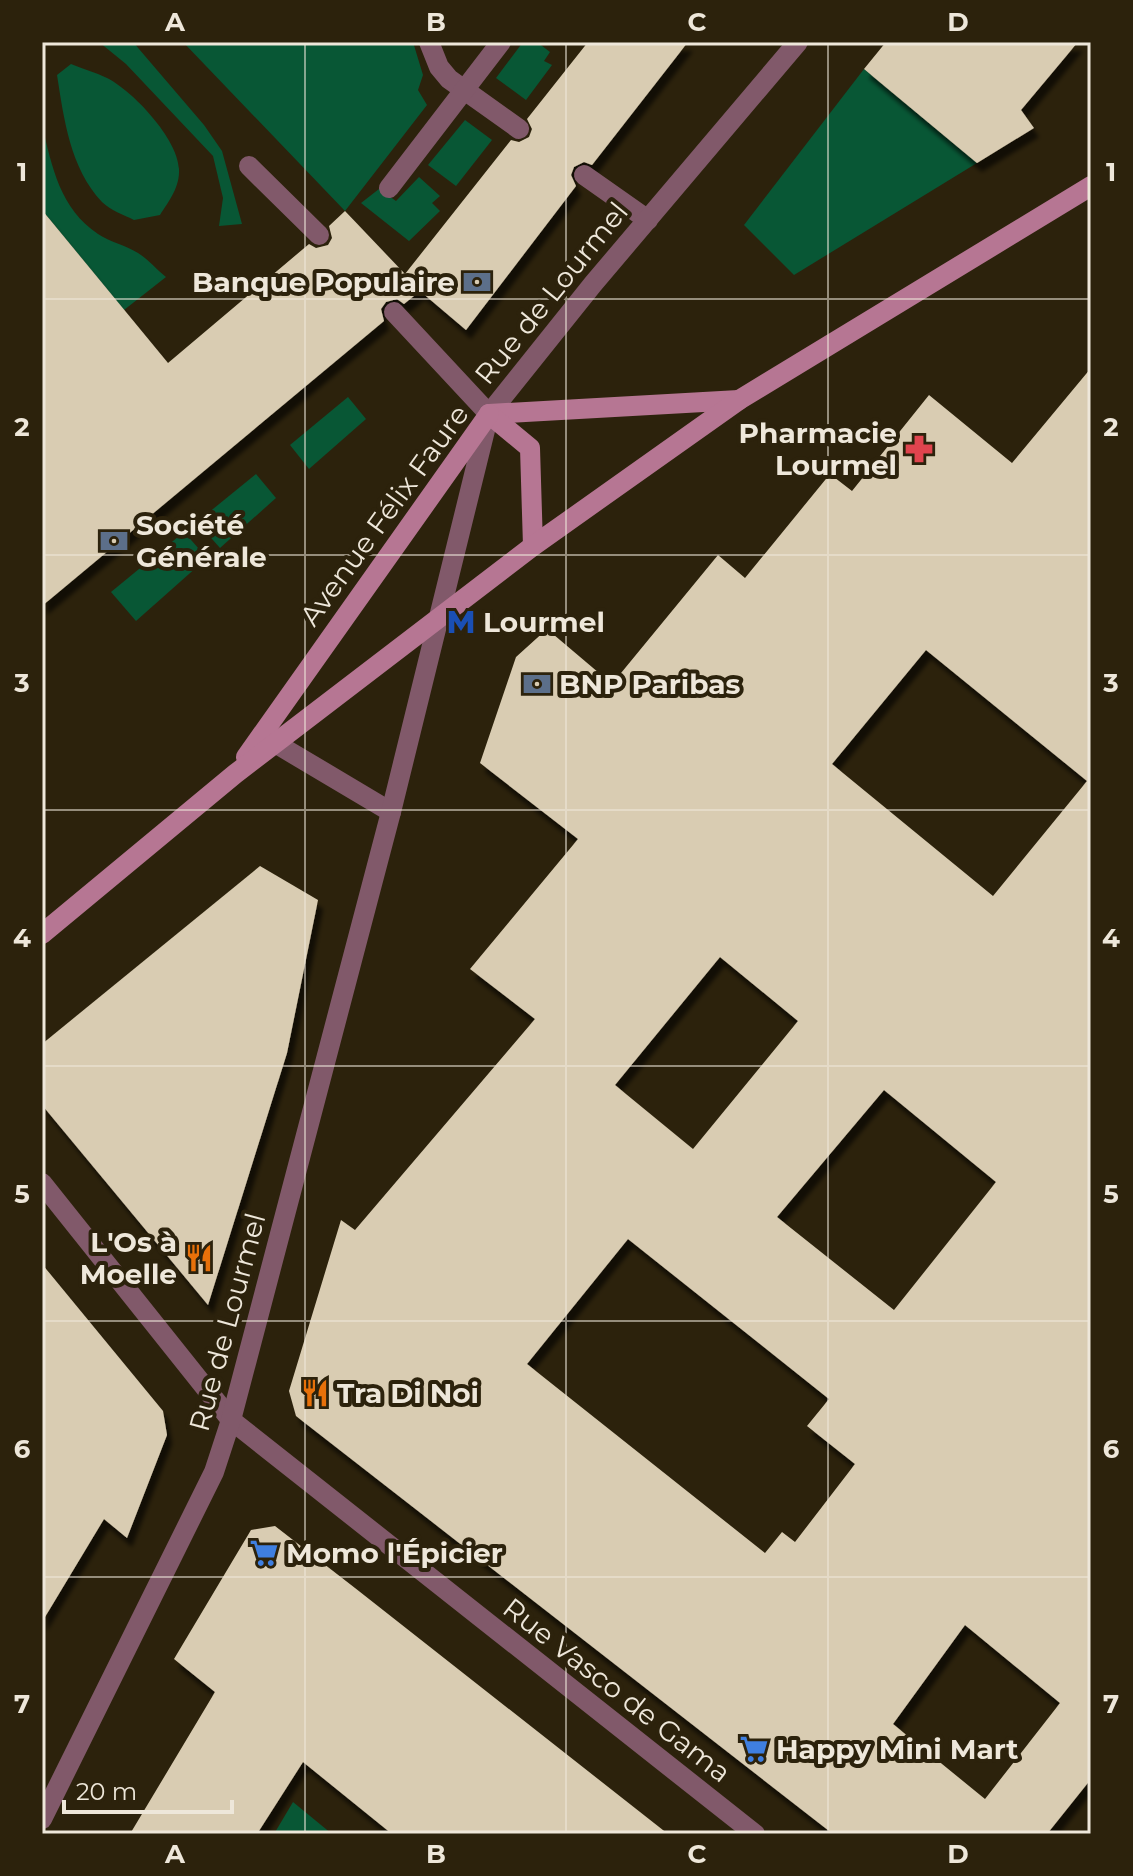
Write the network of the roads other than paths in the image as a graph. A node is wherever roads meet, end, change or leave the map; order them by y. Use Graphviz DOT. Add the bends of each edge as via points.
graph roads {
  1 [pos="429,42"];
  2 [pos="501,42"];
  3 [pos="798,42"];
  4 [pos="464,90"];
  5 [pos="519,129"];
  6 [pos="249,166"];
  7 [pos="584,175"];
  8 [pos="1091,186"];
  9 [pos="389,188"];
  10 [pos="648,220"];
  11 [pos="319,235"];
  12 [pos="394,312"];
  13 [pos="739,400"];
  14 [pos="489,414"];
  15 [pos="533,546"];
  16 [pos="438,618"];
  17 [pos="275,743"];
  18 [pos="235,774"];
  19 [pos="391,812"];
  20 [pos="42,934"];
  21 [pos="42,1183"];
  22 [pos="231,1420"];
  23 [pos="42,1819"];
  24 [pos="755,1834"];
  1 -- 4 [label="street" via="439,67"];
  2 -- 4 [label="street"];
  3 -- 10 [label="street, Rue de Lourmel"];
  4 -- 5 [label="street"];
  4 -- 9 [label="street"];
  6 -- 11 [label="street"];
  7 -- 10 [label="street"];
  8 -- 13 [label="street, Avenue Félix Faure"];
  10 -- 14 [label="street, Rue de Lourmel"];
  12 -- 14 [label="street"];
  13 -- 14 [label="street, Avenue Félix Faure"];
  13 -- 15 [label="street, Avenue Félix Faure"];
  14 -- 15 [label="street" via="530,448"];
  14 -- 16 [label="street, Rue de Lourmel"];
  14 -- 18 [label="street, Avenue Félix Faure"];
  15 -- 16 [label="street, Avenue Félix Faure"];
  16 -- 17 [label="street, Avenue Félix Faure"];
  16 -- 19 [label="street, Rue de Lourmel"];
  17 -- 18 [label="street, Avenue Félix Faure"];
  17 -- 19 [label="street"];
  18 -- 20 [label="street, Avenue Félix Faure"];
  19 -- 22 [label="street, Rue de Lourmel"];
  21 -- 22 [label="street, Rue Vasco de Gama"];
  22 -- 23 [label="street, Rue de Lourmel" via="214,1472"];
  22 -- 24 [label="street, Rue Vasco de Gama"];
}
